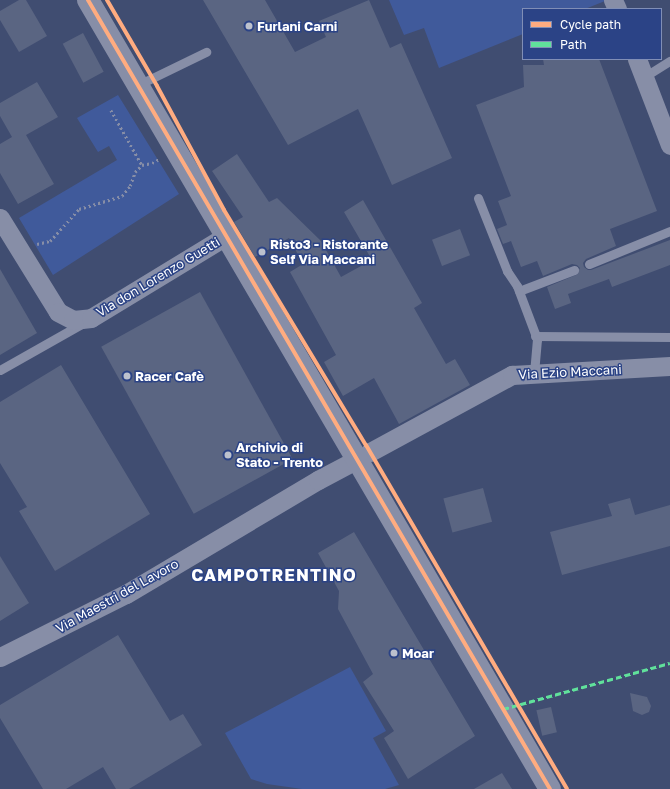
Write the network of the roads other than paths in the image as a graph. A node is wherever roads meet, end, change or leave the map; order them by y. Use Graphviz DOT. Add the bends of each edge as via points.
graph roads {
  1 [pos="88,0"];
  2 [pos="206,52"];
  3 [pos="637,60"];
  4 [pos="670,61"];
  5 [pos="644,77"];
  6 [pos="138,86"];
  7 [pos="670,145"];
  8 [pos="478,198"];
  9 [pos="0,218"];
  10 [pos="670,231"];
  11 [pos="226,236"];
  12 [pos="589,264"];
  13 [pos="574,270"];
  14 [pos="519,291"];
  15 [pos="91,318"];
  16 [pos="535,336"];
  17 [pos="670,337"];
  18 [pos="670,366"];
  19 [pos="0,370"];
  20 [pos="534,374"];
  21 [pos="363,456"];
  22 [pos="0,657"];
  23 [pos="550,789"];
  1 -- 6 [label="street"];
  2 -- 6 [label="lane"];
  3 -- 5 [label="street"];
  4 -- 5 [label="lane"];
  5 -- 7 [label="street"];
  6 -- 11 [label="street"];
  8 -- 14 [label="lane" via="507,272"];
  9 -- 15 [label="street, Via don Lorenzo Guetti" via="58,312 73,320"];
  10 -- 12 [label="lane"];
  11 -- 15 [label="street, Via don Lorenzo Guetti"];
  11 -- 21 [label="street"];
  13 -- 14 [label="lane"];
  14 -- 16 [label="lane"];
  15 -- 19 [label="lane, Via don Lorenzo Guetti"];
  16 -- 17 [label="lane"];
  16 -- 20 [label="lane"];
  18 -- 20 [label="street, Via Ezio Maccani"];
  20 -- 21 [label="street, Via Ezio Maccani" via="512,375"];
  21 -- 22 [label="street, Via Maestri del Lavoro" via="126,594"];
  21 -- 23 [label="street"];
}
